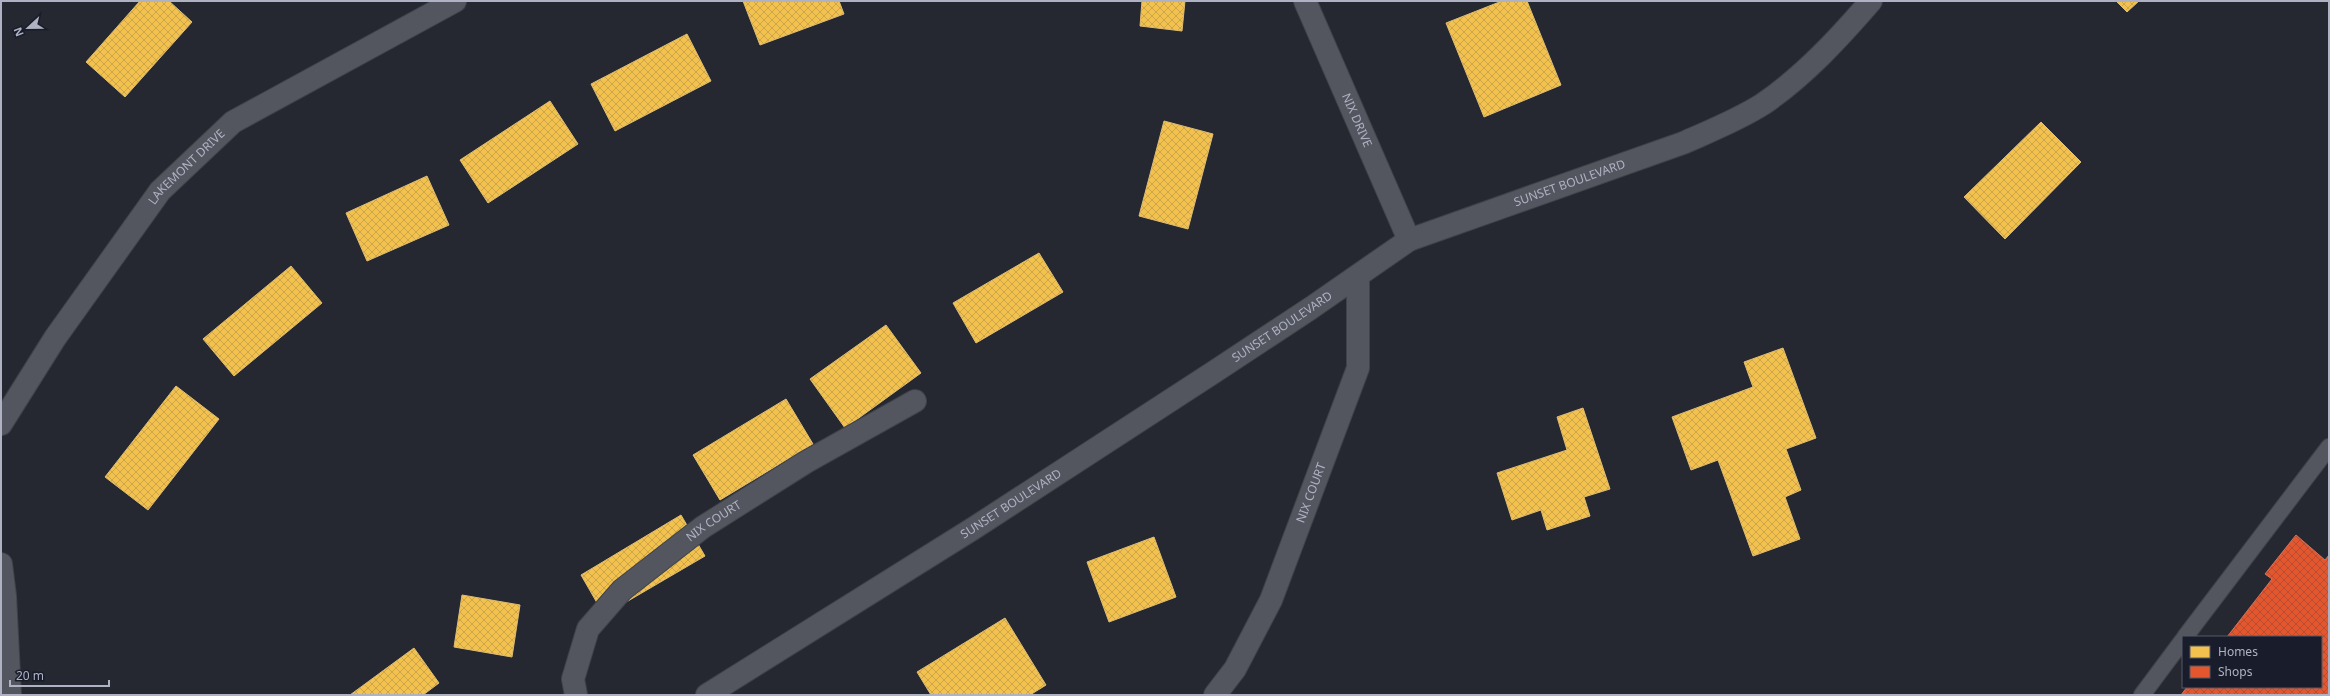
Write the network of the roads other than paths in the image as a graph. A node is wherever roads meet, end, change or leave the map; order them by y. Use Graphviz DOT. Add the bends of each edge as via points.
graph roads {
  1 [pos="455,1"];
  2 [pos="1305,1"];
  3 [pos="1871,1"];
  4 [pos="1409,240"];
  5 [pos="1358,276"];
  6 [pos="915,401"];
  7 [pos="1,424"];
  8 [pos="2329,447"];
  9 [pos="1,564"];
  10 [pos="2187,636"];
  11 [pos="2182,641"];
  12 [pos="10,695"];
  13 [pos="576,695"];
  14 [pos="707,695"];
  15 [pos="1215,695"];
  16 [pos="2142,695"];
  1 -- 7 [label="street, LAKEMONT DRIVE" via="233,122 160,191 55,338"];
  2 -- 4 [label="street, NIX DRIVE"];
  3 -- 4 [label="street, SUNSET BOULEVARD" via="1844,32 1791,82 1762,104 1722,126 1683,143"];
  4 -- 5 [label="street, SUNSET BOULEVARD"];
  5 -- 14 [label="street, SUNSET BOULEVARD" via="980,523"];
  5 -- 15 [label="street, NIX COURT" via="1358,368 1271,600 1235,669"];
  6 -- 13 [label="street, NIX COURT" via="806,462 703,528 622,590 588,629 573,679"];
  8 -- 10 [label="lane"];
  9 -- 12 [label="street"];
  11 -- 16 [label="lane"];
}
